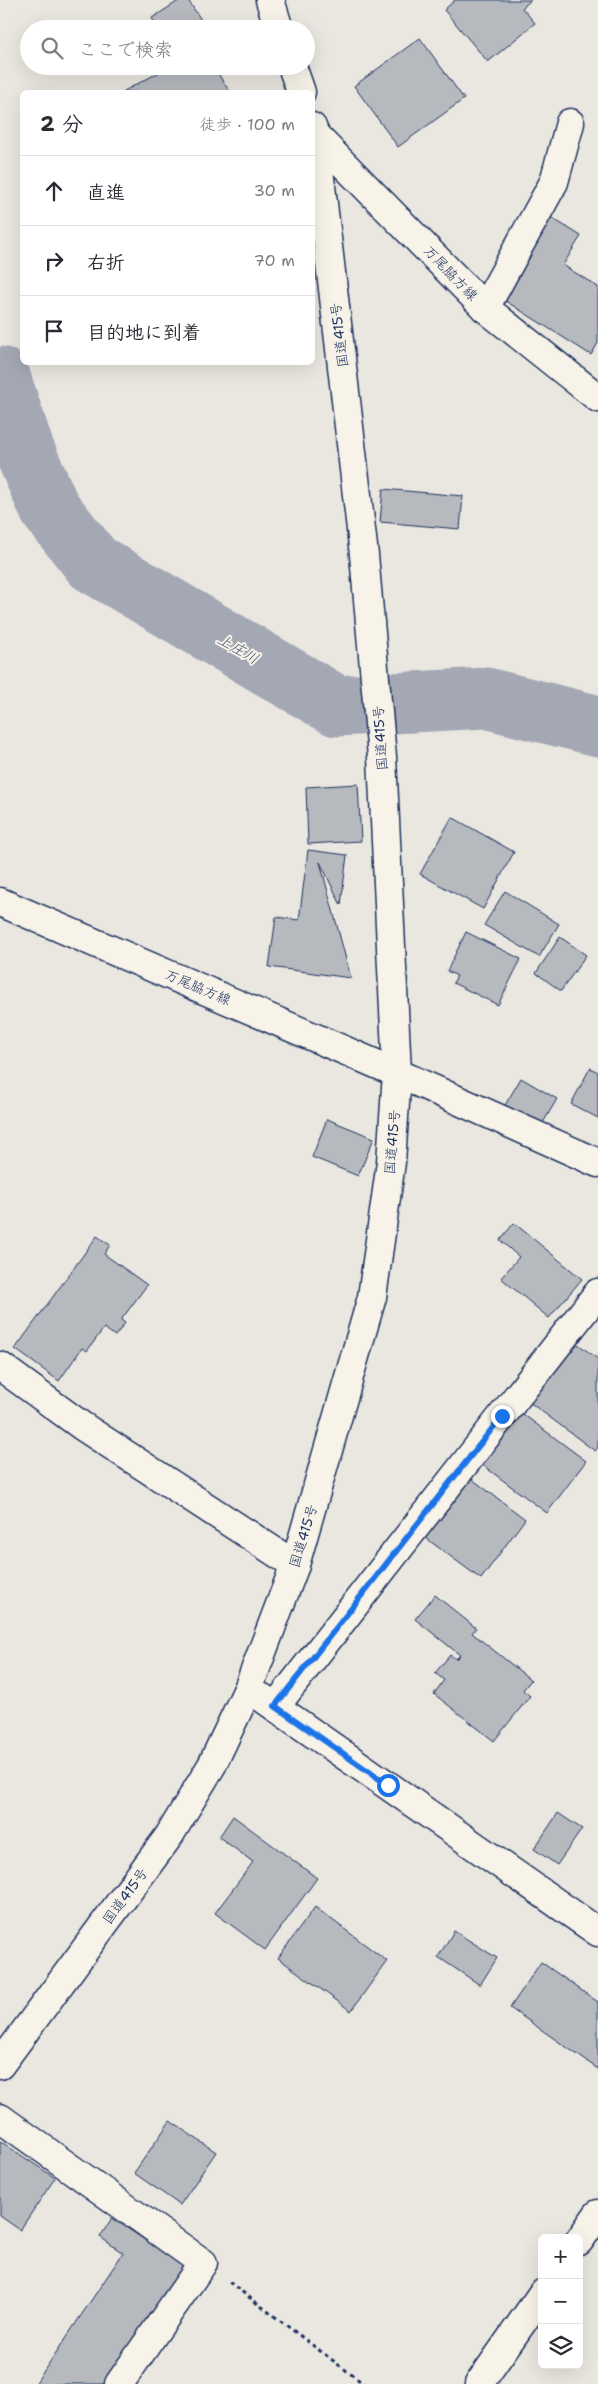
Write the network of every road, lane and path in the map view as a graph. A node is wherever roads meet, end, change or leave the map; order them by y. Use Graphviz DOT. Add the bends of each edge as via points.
graph roads {
  1 [pos="270,0"];
  2 [pos="276,20"];
  3 [pos="295,75"];
  4 [pos="300,90"];
  5 [pos="570,123"];
  6 [pos="315,132"];
  7 [pos="315,139"];
  8 [pos="485,308"];
  9 [pos="598,398"];
  10 [pos="0,902"];
  11 [pos="397,1073"];
  12 [pos="598,1163"];
  13 [pos="598,1293"];
  14 [pos="0,1366"];
  15 [pos="295,1565"];
  16 [pos="248,1689"];
  17 [pos="275,1706"];
  18 [pos="598,1932"];
  19 [pos="0,2065"];
  20 [pos="0,2118"];
  21 [pos="598,2214"];
  22 [pos="583,2235"];
  23 [pos="203,2263"];
  24 [pos="538,2300"];
  25 [pos="119,2384"];
  26 [pos="364,2384"];
  27 [pos="479,2384"];
  1 -- 2 [label="main road"];
  3 -- 4 [label="main road"];
  5 -- 8 [label="main road" via="554,182"];
  6 -- 8 [label="main road, 万尾脇方線"];
  7 -- 11 [label="main road, 国道415号" via="364,554 382,757"];
  8 -- 9 [label="main road, 万尾脇方線"];
  10 -- 11 [label="main road, 万尾脇方線"];
  11 -- 12 [label="main road, 万尾脇方線"];
  11 -- 15 [label="main road, 国道415号" via="392,1162 372,1297"];
  13 -- 17 [label="main road"];
  14 -- 15 [label="main road" via="82,1426"];
  15 -- 16 [label="main road, 国道415号"];
  16 -- 17 [label="main road"];
  16 -- 19 [label="main road, 国道415号" via="212,1765 169,1836"];
  17 -- 18 [label="main road"];
  20 -- 23 [label="main road"];
  21 -- 22 [label="main road"];
  23 -- 25 [label="main road"];
  23 -- 26 [label="path"];
  24 -- 27 [label="main road"];
}
